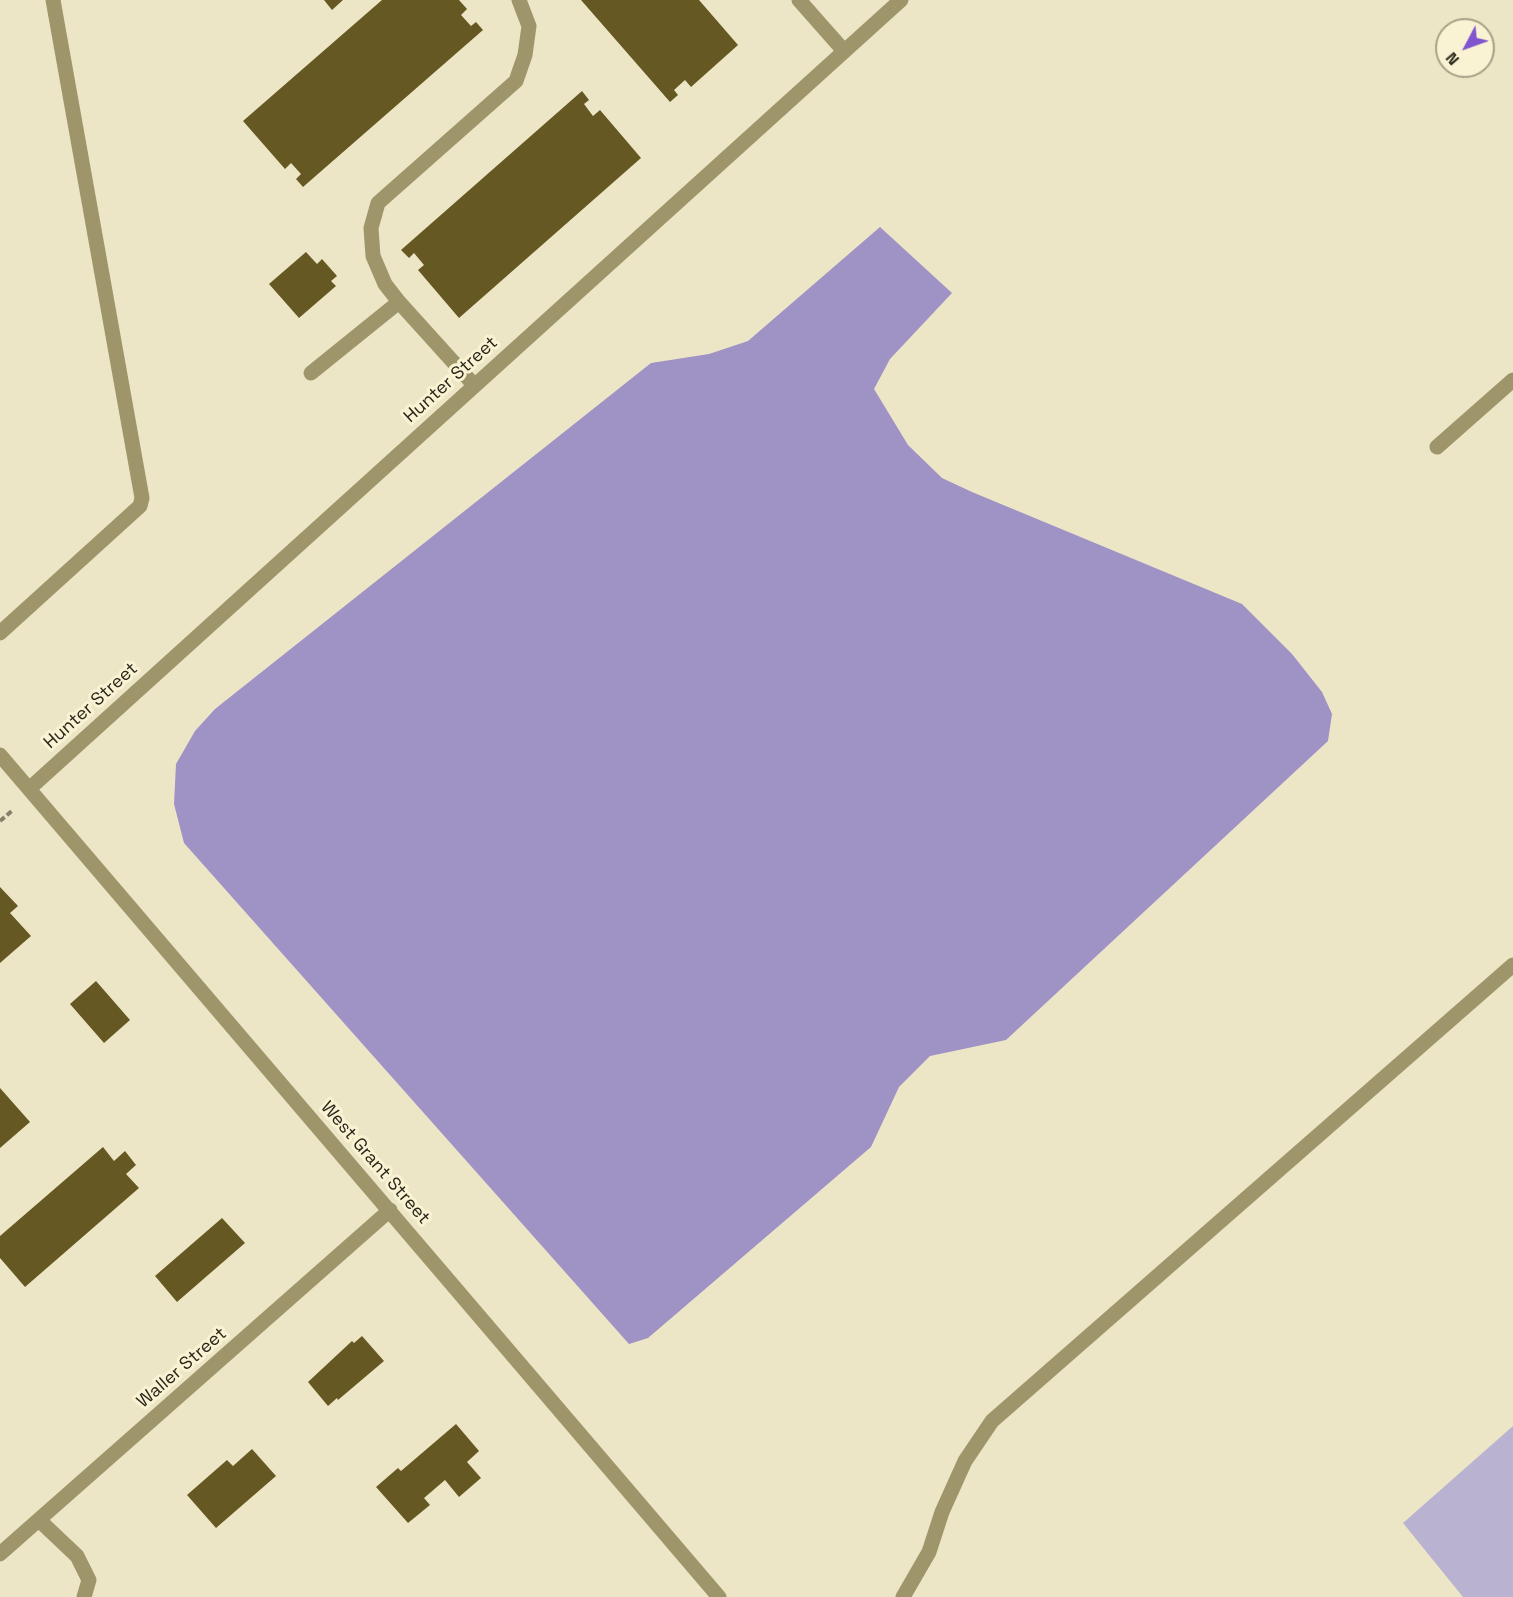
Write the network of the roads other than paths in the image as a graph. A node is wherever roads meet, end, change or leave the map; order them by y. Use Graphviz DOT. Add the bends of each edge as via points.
graph roads {
  1 [pos="53,0"];
  2 [pos="519,0"];
  3 [pos="799,0"];
  4 [pos="901,0"];
  5 [pos="844,51"];
  6 [pos="399,302"];
  7 [pos="312,373"];
  8 [pos="1513,380"];
  9 [pos="474,385"];
  10 [pos="1437,447"];
  11 [pos="0,633"];
  12 [pos="0,755"];
  13 [pos="28,789"];
  14 [pos="1513,965"];
  15 [pos="390,1210"];
  16 [pos="39,1520"];
  17 [pos="0,1554"];
  18 [pos="84,1597"];
  19 [pos="719,1597"];
  20 [pos="903,1597"];
  1 -- 11 [label="street" via="142,498 140,506"];
  2 -- 6 [label="street" via="529,26 516,81 378,203 371,228 373,256 385,284"];
  3 -- 5 [label="street"];
  4 -- 5 [label="street, Hunter Street"];
  5 -- 9 [label="street, Hunter Street"];
  6 -- 7 [label="street"];
  6 -- 9 [label="street"];
  8 -- 10 [label="street"];
  9 -- 13 [label="street, Hunter Street"];
  12 -- 13 [label="street, West Grant Street"];
  13 -- 15 [label="street, West Grant Street"];
  14 -- 20 [label="street" via="992,1421 965,1461 929,1552"];
  15 -- 16 [label="street, Waller Street"];
  15 -- 19 [label="street, West Grant Street"];
  16 -- 17 [label="street, Waller Street"];
  16 -- 18 [label="street" via="77,1556 89,1580"];
}
